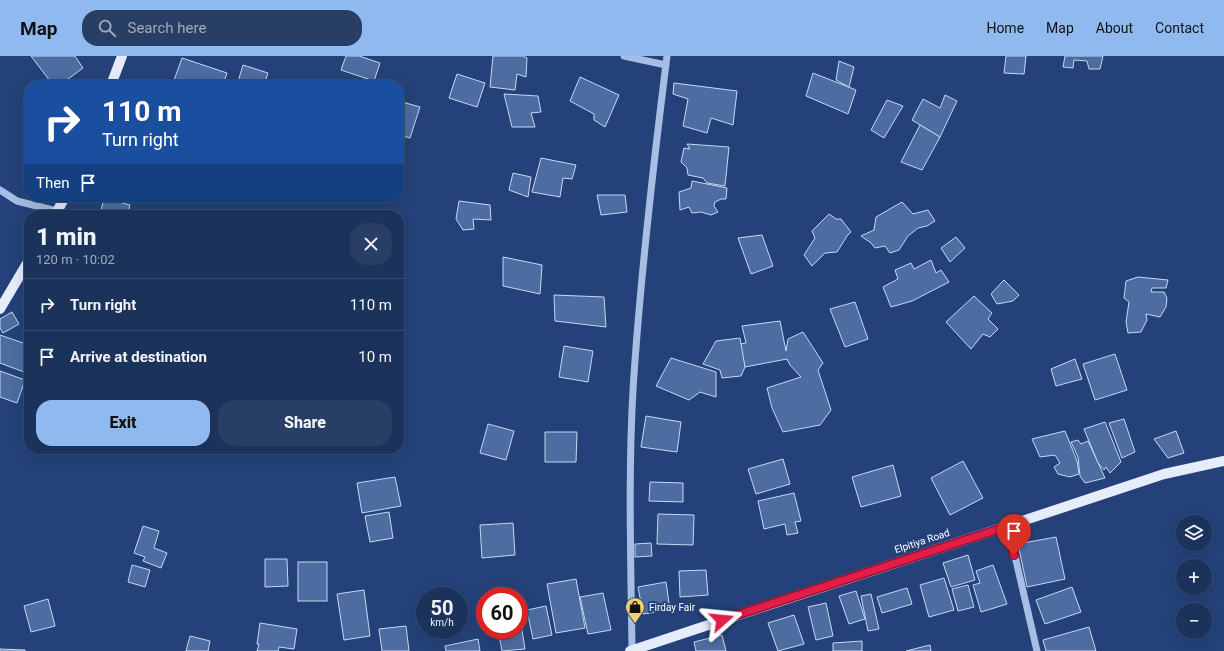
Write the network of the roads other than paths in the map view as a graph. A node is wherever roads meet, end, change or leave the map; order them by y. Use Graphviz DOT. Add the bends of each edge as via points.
graph roads {
  1 [pos="122,56"];
  2 [pos="624,56"];
  3 [pos="667,56"];
  4 [pos="666,65"];
  5 [pos="113,80"];
  6 [pos="0,190"];
  7 [pos="46,210"];
  8 [pos="24,268"];
  9 [pos="0,309"];
  10 [pos="1224,461"];
  11 [pos="1008,526"];
  12 [pos="631,651"];
  13 [pos="1037,651"];
  1 -- 5 [label="main road"];
  2 -- 4 [label="street"];
  3 -- 4 [label="street"];
  4 -- 12 [label="street" via="646,242 633,390 630,476"];
  6 -- 7 [label="street" via="17,201"];
  8 -- 9 [label="main road"];
  10 -- 11 [label="main road, Elpitiya Road" via="1164,474"];
  11 -- 12 [label="main road, Elpitiya Road"];
  11 -- 13 [label="street"];
}
